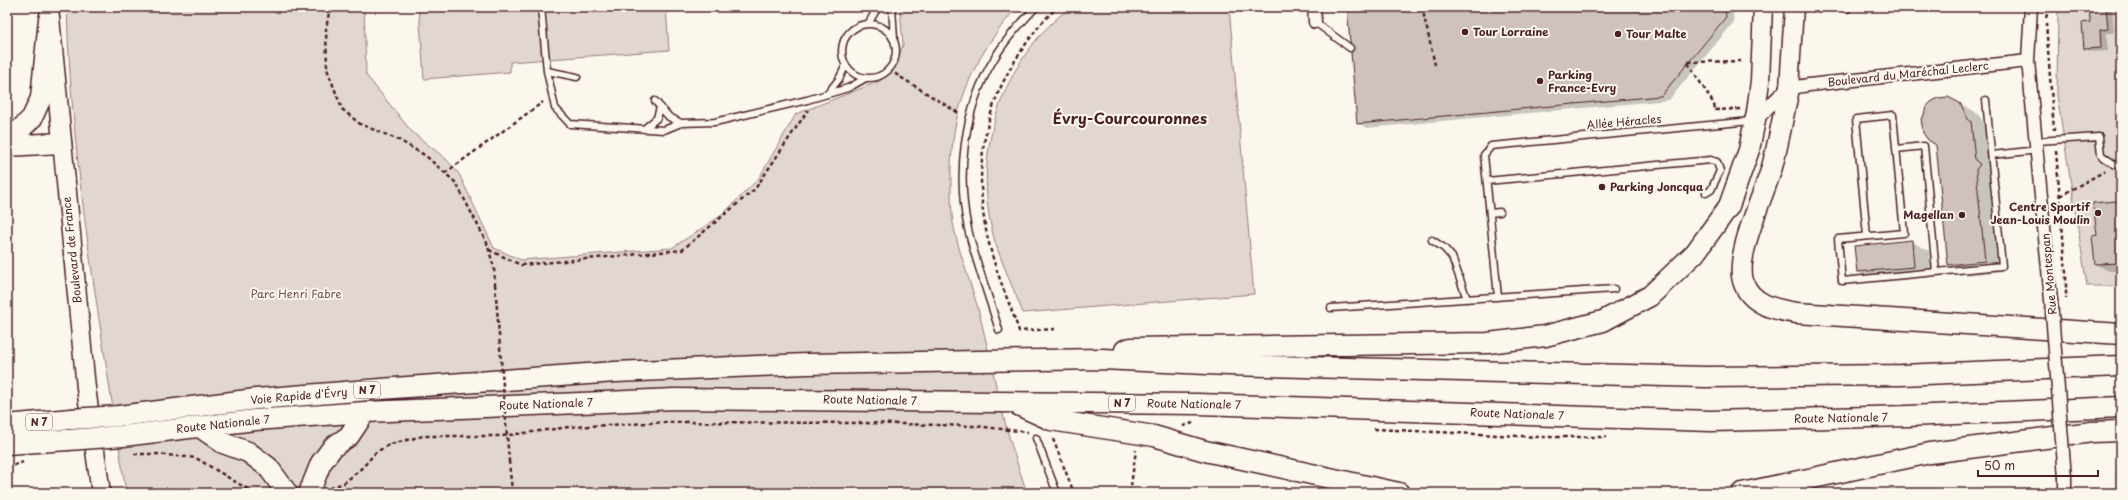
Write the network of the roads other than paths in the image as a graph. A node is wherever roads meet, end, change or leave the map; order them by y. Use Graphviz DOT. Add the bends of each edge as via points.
graph roads {
  1 [pos="541,7"];
  2 [pos="878,7"];
  3 [pos="892,7"];
  4 [pos="1036,7"];
  5 [pos="1314,7"];
  6 [pos="1763,7"];
  7 [pos="1794,7"];
  8 [pos="2031,7"];
  9 [pos="49,13"];
  10 [pos="1315,22"];
  11 [pos="868,24"];
  12 [pos="894,38"];
  13 [pos="1350,48"];
  14 [pos="2028,61"];
  15 [pos="846,65"];
  16 [pos="547,71"];
  17 [pos="577,77"];
  18 [pos="866,78"];
  19 [pos="1789,89"];
  20 [pos="828,93"];
  21 [pos="1986,100"];
  22 [pos="655,101"];
  23 [pos="660,107"];
  24 [pos="1755,120"];
  25 [pos="682,123"];
  26 [pos="644,129"];
  27 [pos="7,142"];
  28 [pos="61,143"];
  29 [pos="2037,145"];
  30 [pos="7,146"];
  31 [pos="1896,149"];
  32 [pos="1992,155"];
  33 [pos="2118,164"];
  34 [pos="1487,181"];
  35 [pos="1706,192"];
  36 [pos="1500,212"];
  37 [pos="1490,213"];
  38 [pos="1867,236"];
  39 [pos="1432,240"];
  40 [pos="1936,272"];
  41 [pos="1614,288"];
  42 [pos="1498,297"];
  43 [pos="1467,299"];
  44 [pos="1331,308"];
  45 [pos="999,330"];
  46 [pos="2121,334"];
  47 [pos="1102,359"];
  48 [pos="2121,366"];
  49 [pos="1011,402"];
  50 [pos="2121,406"];
  51 [pos="365,412"];
  52 [pos="7,420"];
  53 [pos="49,421"];
  54 [pos="7,424"];
  55 [pos="200,427"];
  56 [pos="2121,431"];
  57 [pos="1036,438"];
  58 [pos="7,444"];
  59 [pos="100,493"];
  60 [pos="287,493"];
  61 [pos="310,493"];
  62 [pos="1057,493"];
  63 [pos="1400,493"];
  64 [pos="1742,493"];
  65 [pos="2065,493"];
  1 -- 16 [label="lane"];
  2 -- 11 [label="lane"];
  3 -- 12 [label="lane"];
  4 -- 45 [label="lane" via="1017,27 994,59 978,92 969,119 963,160 968,228"];
  5 -- 10 [label="street"];
  6 -- 24 [label="main road" via="1760,81"];
  7 -- 19 [label="main road"];
  8 -- 14 [label="street, Rue Montespan"];
  9 -- 27 [label="main road" via="41,98 32,118"];
  9 -- 28 [label="main road, Boulevard de France"];
  10 -- 13 [label="lane"];
  11 -- 12 [label="lane" via="884,28"];
  11 -- 15 [label="lane" via="855,28 845,39 842,54"];
  12 -- 18 [label="lane" via="896,52 889,70 878,77"];
  14 -- 19 [label="street, Boulevard du Maréchal Leclerc"];
  14 -- 29 [label="street, Rue Montespan"];
  15 -- 18 [label="lane" via="856,75"];
  15 -- 20 [label="lane"];
  16 -- 17 [label="lane"];
  16 -- 26 [label="lane" via="554,108 570,124"];
  18 -- 20 [label="lane" via="848,88"];
  19 -- 24 [label="street"];
  19 -- 46 [label="main road" via="1772,167 1741,263 1743,280 1758,302 1779,311 1797,313"];
  20 -- 25 [label="lane" via="715,122"];
  21 -- 32 [label="lane"];
  22 -- 23 [label="lane"];
  23 -- 25 [label="lane" via="669,117"];
  23 -- 26 [label="lane" via="654,122"];
  24 -- 34 [label="lane, Allée Héracles" via="1496,144 1488,148 1484,155"];
  24 -- 47 [label="main road" via="1749,150 1729,206 1695,252 1650,296 1603,321 1545,336 1488,343 1131,348"];
  25 -- 26 [label="lane" via="664,130"];
  28 -- 30 [label="main road"];
  28 -- 59 [label="main road, Boulevard de France" via="86,388"];
  29 -- 32 [label="lane"];
  29 -- 33 [label="lane" via="2055,140 2099,137 2101,155"];
  29 -- 65 [label="street, Rue Montespan, bridge"];
  31 -- 38 [label="lane" via="1904,233"];
  31 -- 38 [label="lane" via="1893,115 1856,118"];
  31 -- 40 [label="lane" via="1924,146"];
  32 -- 40 [label="lane" via="2002,266"];
  34 -- 35 [label="lane" via="1711,160 1717,162 1720,171 1711,190"];
  34 -- 37 [label="lane"];
  36 -- 37 [label="lane"];
  37 -- 42 [label="lane"];
  38 -- 40 [label="lane" via="1838,239 1842,281"];
  39 -- 43 [label="lane" via="1452,257"];
  41 -- 42 [label="lane"];
  42 -- 43 [label="lane"];
  43 -- 44 [label="lane"];
  47 -- 48 [label="main road, N 7" via="1228,365 1705,377 1901,375"];
  47 -- 53 [label="main road, Voie Rapide d'Évry / N 7, bridge" via="807,364 615,372 256,399 119,416"];
  49 -- 50 [label="main road, Route Nationale 7 / N 7" via="1198,404 1711,421 1908,416"];
  49 -- 51 [label="main road, Route Nationale 7 / N 7" via="675,399"];
  49 -- 63 [label="main road" via="1051,420 1154,436 1204,451"];
  51 -- 55 [label="main road, Route Nationale 7 / N 7"];
  51 -- 61 [label="main road" via="349,436 333,447 320,463"];
  52 -- 53 [label="main road"];
  53 -- 54 [label="main road, Voie Rapide d'Évry / N 7"];
  55 -- 58 [label="main road, Route Nationale 7 / N 7, bridge" via="125,445 68,440"];
  55 -- 60 [label="main road" via="222,443 248,452 268,467"];
  56 -- 64 [label="main road" via="2092,432 1930,453"];
  57 -- 62 [label="lane"];
}
